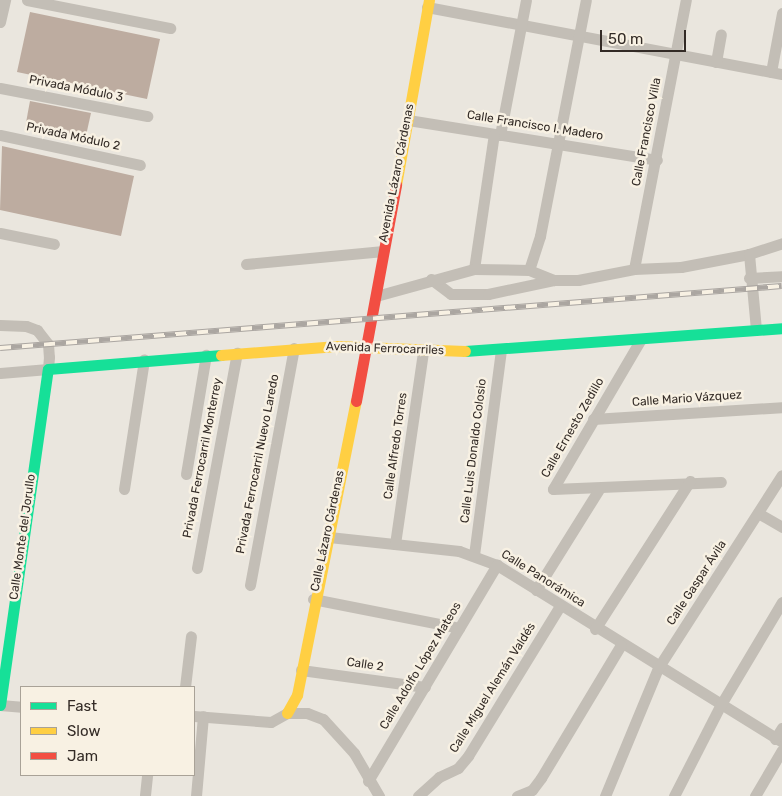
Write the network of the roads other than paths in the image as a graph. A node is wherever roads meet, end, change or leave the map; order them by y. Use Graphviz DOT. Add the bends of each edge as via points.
graph roads {
  1 [pos="5,0"];
  2 [pos="26,0"];
  3 [pos="526,0"];
  4 [pos="586,0"];
  5 [pos="686,0"];
  6 [pos="428,4"];
  7 [pos="782,13"];
  8 [pos="0,22"];
  9 [pos="521,25"];
  10 [pos="170,28"];
  11 [pos="721,34"];
  12 [pos="579,36"];
  13 [pos="676,54"];
  14 [pos="716,62"];
  15 [pos="777,72"];
  16 [pos="0,88"];
  17 [pos="147,116"];
  18 [pos="408,120"];
  19 [pos="497,134"];
  20 [pos="0,136"];
  21 [pos="556,144"];
  22 [pos="657,160"];
  23 [pos="140,165"];
  24 [pos="0,233"];
  25 [pos="782,243"];
  26 [pos="54,244"];
  27 [pos="383,251"];
  28 [pos="749,254"];
  29 [pos="246,264"];
  30 [pos="474,269"];
  31 [pos="634,269"];
  32 [pos="529,270"];
  33 [pos="782,276"];
  34 [pos="749,278"];
  35 [pos="431,279"];
  36 [pos="554,280"];
  37 [pos="376,296"];
  38 [pos="0,325"];
  39 [pos="782,328"];
  40 [pos="756,330"];
  41 [pos="641,339"];
  42 [pos="365,347"];
  43 [pos="294,348"];
  44 [pos="501,350"];
  45 [pos="423,352"];
  46 [pos="237,353"];
  47 [pos="206,355"];
  48 [pos="144,360"];
  49 [pos="48,368"];
  50 [pos="0,373"];
  51 [pos="782,407"];
  52 [pos="593,419"];
  53 [pos="186,474"];
  54 [pos="782,475"];
  55 [pos="690,482"];
  56 [pos="721,482"];
  57 [pos="124,489"];
  58 [pos="599,489"];
  59 [pos="758,513"];
  60 [pos="782,527"];
  61 [pos="328,537"];
  62 [pos="395,544"];
  63 [pos="474,555"];
  64 [pos="497,565"];
  65 [pos="197,568"];
  66 [pos="250,585"];
  67 [pos="536,590"];
  68 [pos="313,599"];
  69 [pos="782,602"];
  70 [pos="560,606"];
  71 [pos="459,628"];
  72 [pos="5,629"];
  73 [pos="595,629"];
  74 [pos="191,636"];
  75 [pos="620,645"];
  76 [pos="658,668"];
  77 [pos="301,670"];
  78 [pos="185,686"];
  79 [pos="425,687"];
  80 [pos="0,705"];
  81 [pos="20,706"];
  82 [pos="720,706"];
  83 [pos="287,713"];
  84 [pos="198,716"];
  85 [pos="782,728"];
  86 [pos="779,741"];
  87 [pos="782,750"];
  88 [pos="147,776"];
  89 [pos="368,781"];
  90 [pos="145,795"];
  91 [pos="196,796"];
  92 [pos="379,796"];
  93 [pos="418,796"];
  94 [pos="517,796"];
  95 [pos="605,796"];
  96 [pos="674,796"];
  97 [pos="755,796"];
  1 -- 8 [label="street"];
  2 -- 10 [label="street"];
  3 -- 9 [label="street"];
  4 -- 12 [label="street"];
  5 -- 13 [label="street, Calle Francisco Villa"];
  6 -- 9 [label="street"];
  6 -- 18 [label="street, Avenida Lázaro Cárdenas"];
  7 -- 15 [label="street"];
  9 -- 12 [label="street"];
  9 -- 19 [label="street"];
  11 -- 14 [label="street"];
  12 -- 13 [label="street"];
  12 -- 21 [label="street"];
  13 -- 14 [label="street"];
  13 -- 22 [label="street, Calle Francisco Villa"];
  14 -- 15 [label="street"];
  16 -- 17 [label="street, Privada Módulo 3"];
  18 -- 19 [label="street, Calle Francisco I. Madero"];
  18 -- 27 [label="street, Avenida Lázaro Cárdenas"];
  19 -- 21 [label="street, Calle Francisco I. Madero"];
  19 -- 30 [label="street"];
  20 -- 23 [label="street, Privada Módulo 2"];
  21 -- 22 [label="street, Calle Francisco I. Madero"];
  21 -- 32 [label="street" via="540,236"];
  22 -- 31 [label="street, Calle Francisco Villa"];
  24 -- 26 [label="street"];
  25 -- 28 [label="street"];
  27 -- 29 [label="street"];
  27 -- 37 [label="street, Avenida Lázaro Cárdenas"];
  28 -- 31 [label="street" via="681,267"];
  28 -- 34 [label="street"];
  30 -- 32 [label="street"];
  30 -- 35 [label="street"];
  31 -- 36 [label="street" via="578,280"];
  32 -- 36 [label="street"];
  33 -- 34 [label="street"];
  34 -- 40 [label="street" via="755,297"];
  35 -- 36 [label="street" via="451,294 488,294"];
  35 -- 37 [label="street"];
  37 -- 42 [label="street, Avenida Lázaro Cárdenas"];
  38 -- 49 [label="street" via="37,330 48,344"];
  39 -- 40 [label="street, Avenida Ferrocarriles"];
  40 -- 41 [label="street, Avenida Ferrocarriles"];
  41 -- 44 [label="street, Avenida Ferrocarriles"];
  41 -- 52 [label="street, Calle Ernesto Zedillo"];
  42 -- 43 [label="street, Avenida Ferrocarriles"];
  42 -- 45 [label="street, Avenida Ferrocarriles"];
  42 -- 61 [label="street, Calle Lázaro Cárdenas"];
  43 -- 46 [label="street, Avenida Ferrocarriles"];
  43 -- 66 [label="street, Privada Ferrocarril Nuevo Laredo"];
  44 -- 45 [label="street, Avenida Ferrocarriles"];
  44 -- 63 [label="street, Calle Luis Donaldo Colosio"];
  45 -- 62 [label="street, Calle Alfredo Torres"];
  46 -- 47 [label="street, Avenida Ferrocarriles"];
  46 -- 65 [label="street, Privada Ferrocarril Monterrey"];
  47 -- 48 [label="street, Avenida Ferrocarriles"];
  47 -- 53 [label="street"];
  48 -- 49 [label="street, Avenida Ferrocarriles"];
  48 -- 57 [label="street"];
  49 -- 50 [label="street"];
  49 -- 72 [label="street, Calle Monte del Jorullo"];
  51 -- 52 [label="street, Calle Mario Vázquez"];
  52 -- 58 [label="street, Calle Ernesto Zedillo" via="553,485 557,492"];
  54 -- 59 [label="street, Calle Gaspar Ávila"];
  55 -- 56 [label="street, Calle Ernesto Zedillo"];
  55 -- 58 [label="street, Calle Ernesto Zedillo"];
  55 -- 73 [label="street"];
  58 -- 67 [label="street"];
  59 -- 60 [label="street"];
  59 -- 76 [label="street, Calle Gaspar Ávila"];
  61 -- 62 [label="street, Calle Panorámica"];
  61 -- 68 [label="street, Calle Lázaro Cárdenas"];
  62 -- 63 [label="street, Calle Panorámica"];
  63 -- 64 [label="street, Calle Panorámica"];
  64 -- 67 [label="street, Calle Panorámica"];
  64 -- 71 [label="street, Calle Adolfo López Mateos"];
  67 -- 70 [label="street, Calle Panorámica"];
  68 -- 71 [label="street"];
  68 -- 77 [label="street, Calle Lázaro Cárdenas"];
  69 -- 82 [label="street"];
  70 -- 73 [label="street, Calle Panorámica"];
  70 -- 93 [label="street, Calle Miguel Alemán Valdés" via="468,756 458,768 439,777"];
  71 -- 79 [label="street, Calle Adolfo López Mateos"];
  72 -- 80 [label="street, Calle Monte del Jorullo"];
  73 -- 75 [label="street, Calle Panorámica"];
  74 -- 78 [label="street"];
  75 -- 76 [label="street, Calle Panorámica"];
  75 -- 94 [label="street" via="532,790"];
  76 -- 82 [label="street, Calle Panorámica"];
  76 -- 95 [label="street, Calle Gaspar Ávila"];
  77 -- 79 [label="street, Calle 2"];
  77 -- 83 [label="street, Calle Lázaro Cárdenas" via="296,695"];
  79 -- 89 [label="street, Calle Adolfo López Mateos"];
  80 -- 81 [label="street"];
  82 -- 86 [label="street"];
  82 -- 96 [label="street"];
  83 -- 84 [label="street" via="271,722"];
  83 -- 89 [label="street" via="307,713 323,719 354,753"];
  84 -- 91 [label="street"];
  85 -- 86 [label="street"];
  87 -- 97 [label="street"];
  88 -- 90 [label="street"];
  89 -- 92 [label="street"];
}
